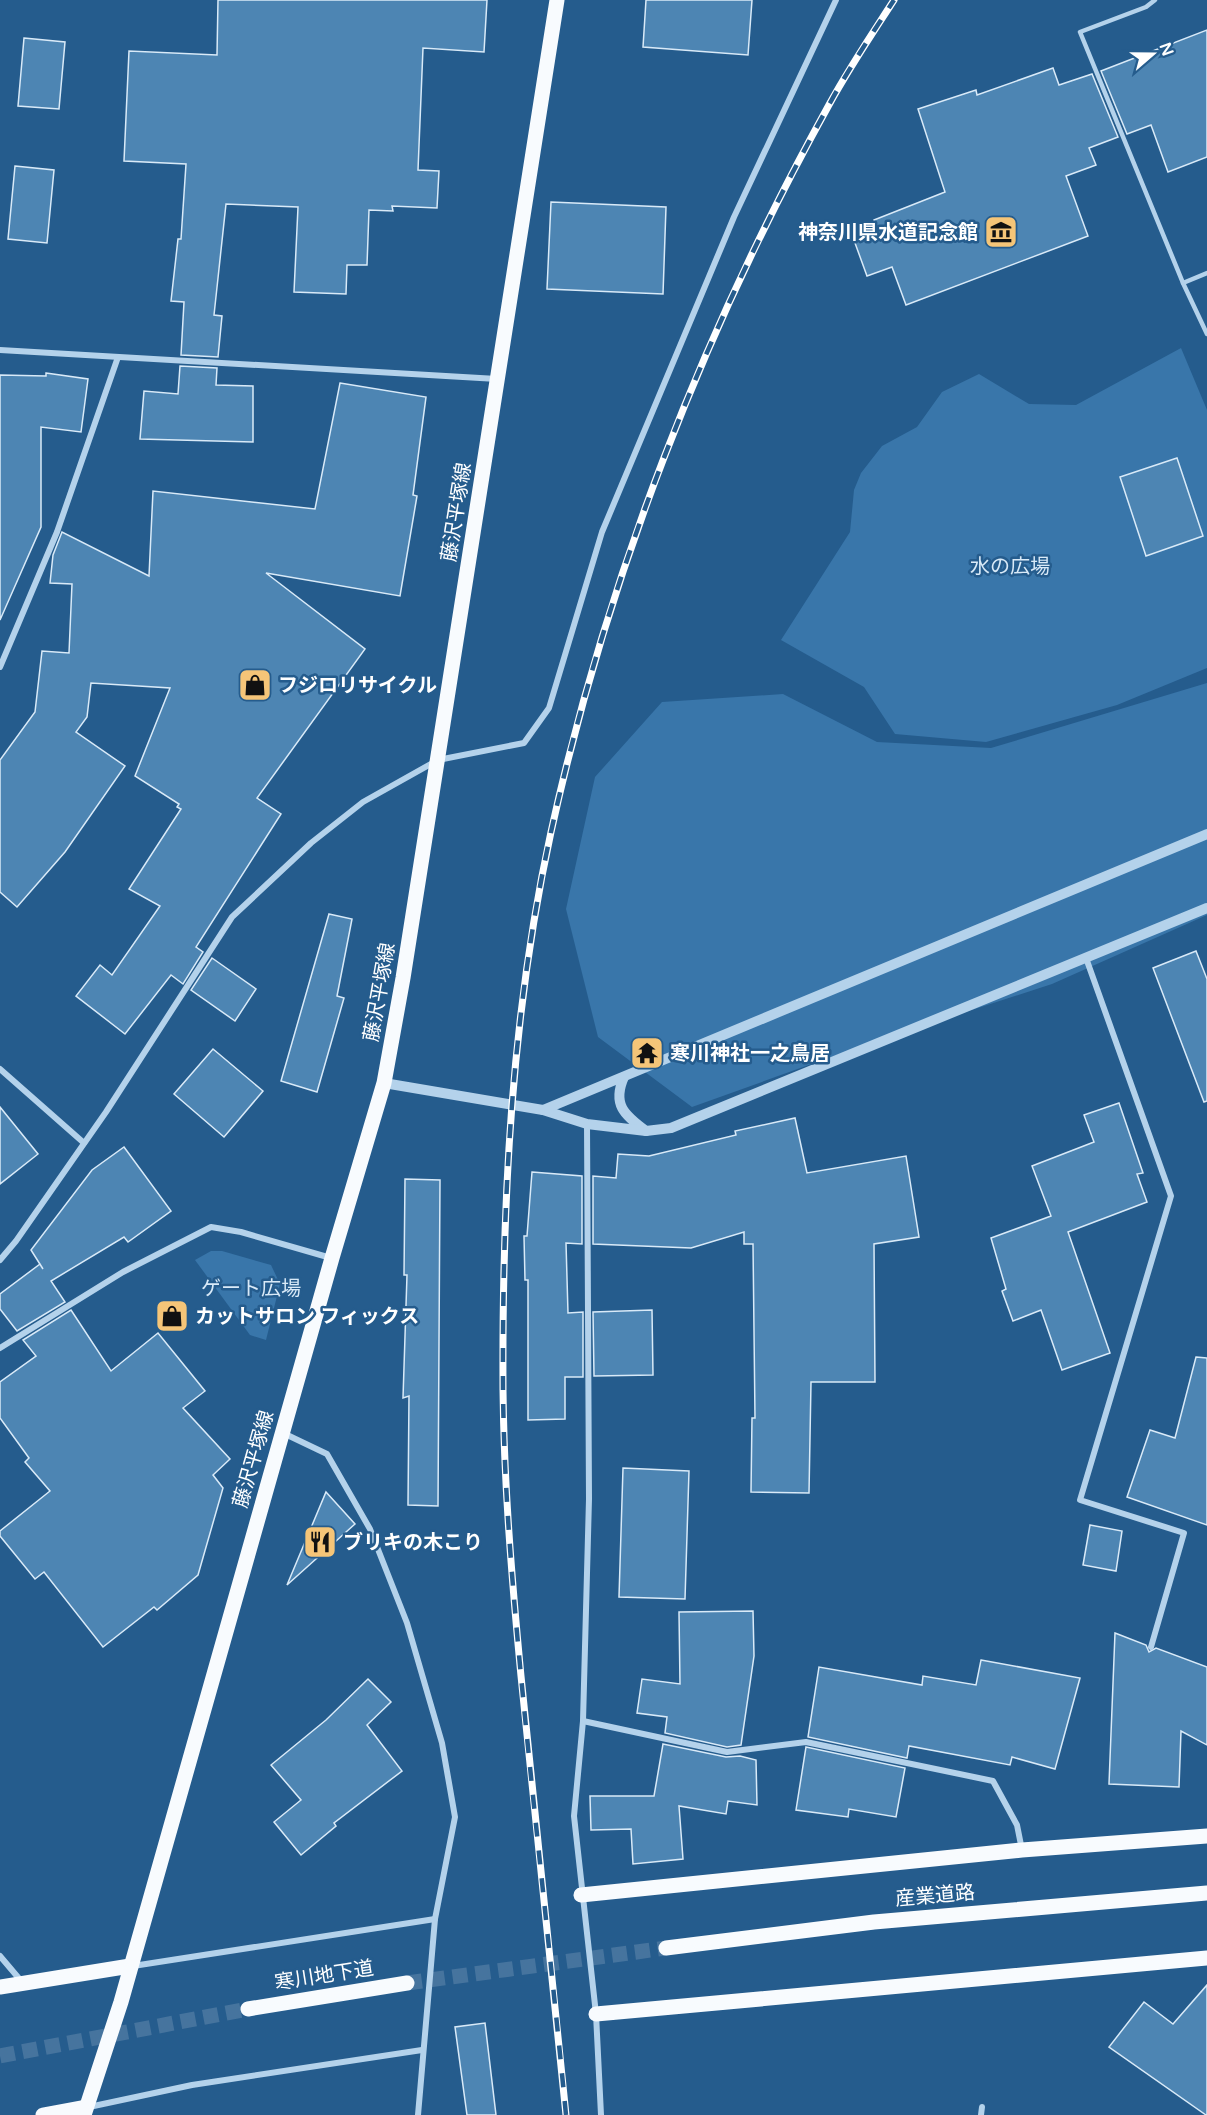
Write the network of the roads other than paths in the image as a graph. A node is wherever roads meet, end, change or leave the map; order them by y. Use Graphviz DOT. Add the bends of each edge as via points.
graph roads {
  1 [pos="557,0"];
  2 [pos="836,0"];
  3 [pos="1155,0"];
  4 [pos="1207,273"];
  5 [pos="1183,283"];
  6 [pos="1207,334"];
  7 [pos="0,350"];
  8 [pos="118,357"];
  9 [pos="498,379"];
  10 [pos="0,667"];
  11 [pos="438,760"];
  12 [pos="1207,834"];
  13 [pos="1207,908"];
  14 [pos="1086,958"];
  15 [pos="0,1069"];
  16 [pos="624,1077"];
  17 [pos="384,1083"];
  18 [pos="543,1110"];
  19 [pos="587,1124"];
  20 [pos="646,1131"];
  21 [pos="84,1143"];
  22 [pos="332,1258"];
  23 [pos="0,1260"];
  24 [pos="0,1348"];
  25 [pos="282,1433"];
  26 [pos="1150,1647"];
  27 [pos="583,1721"];
  28 [pos="1207,1836"];
  29 [pos="1022,1850"];
  30 [pos="1207,1893"];
  31 [pos="581,1895"];
  32 [pos="435,1918"];
  33 [pos="666,1948"];
  34 [pos="0,1956"];
  35 [pos="1207,1958"];
  36 [pos="130,1966"];
  37 [pos="22,1982"];
  38 [pos="407,1983"];
  39 [pos="0,1987"];
  40 [pos="248,2009"];
  41 [pos="596,2014"];
  42 [pos="422,2050"];
  43 [pos="982,2107"];
  44 [pos="85,2111"];
  45 [pos="43,2115"];
  46 [pos="418,2115"];
  47 [pos="601,2115"];
  48 [pos="981,2115"];
  1 -- 9 [label="main road, 藤沢平塚線"];
  2 -- 11 [label="street" via="734,217 602,532 549,708 524,743"];
  3 -- 5 [label="lane" via="1080,32"];
  4 -- 5 [label="lane"];
  5 -- 6 [label="lane"];
  7 -- 8 [label="street"];
  8 -- 9 [label="street"];
  8 -- 10 [label="street" via="57,531"];
  9 -- 11 [label="main road, 藤沢平塚線"];
  11 -- 17 [label="main road, 藤沢平塚線"];
  11 -- 21 [label="street" via="363,802 311,843 232,917"];
  12 -- 16 [label="street"];
  13 -- 14 [label="street"];
  14 -- 20 [label="street" via="671,1128"];
  14 -- 26 [label="street" via="1171,1196 1080,1500 1184,1533"];
  15 -- 21 [label="street"];
  16 -- 18 [label="street"];
  16 -- 20 [label="street" via="618,1090 620,1104 628,1117"];
  17 -- 18 [label="street"];
  17 -- 22 [label="main road, 藤沢平塚線"];
  18 -- 19 [label="street"];
  19 -- 20 [label="street"];
  19 -- 27 [label="street" via="589,1499"];
  21 -- 23 [label="street"];
  22 -- 24 [label="street" via="211,1227 123,1272"];
  22 -- 25 [label="main road, 藤沢平塚線"];
  25 -- 32 [label="street" via="327,1454 370,1529 407,1623 442,1743 455,1817"];
  25 -- 36 [label="main road, 藤沢平塚線"];
  27 -- 29 [label="street" via="726,1752 806,1742 993,1781 1017,1825"];
  27 -- 31 [label="street" via="574,1816"];
  28 -- 29 [label="main road"];
  29 -- 31 [label="main road"];
  30 -- 33 [label="main road, 産業道路" via="874,1922"];
  31 -- 41 [label="street"];
  32 -- 36 [label="street"];
  32 -- 42 [label="street"];
  34 -- 37 [label="street"];
  35 -- 41 [label="main road"];
  36 -- 37 [label="main road"];
  36 -- 44 [label="main road, 藤沢平塚線"];
  37 -- 39 [label="main road"];
  38 -- 40 [label="main road, 寒川地下道"];
  41 -- 47 [label="street"];
  42 -- 44 [label="street" via="192,2085"];
  42 -- 46 [label="street"];
  43 -- 48 [label="street"];
  44 -- 45 [label="main road"];
}
